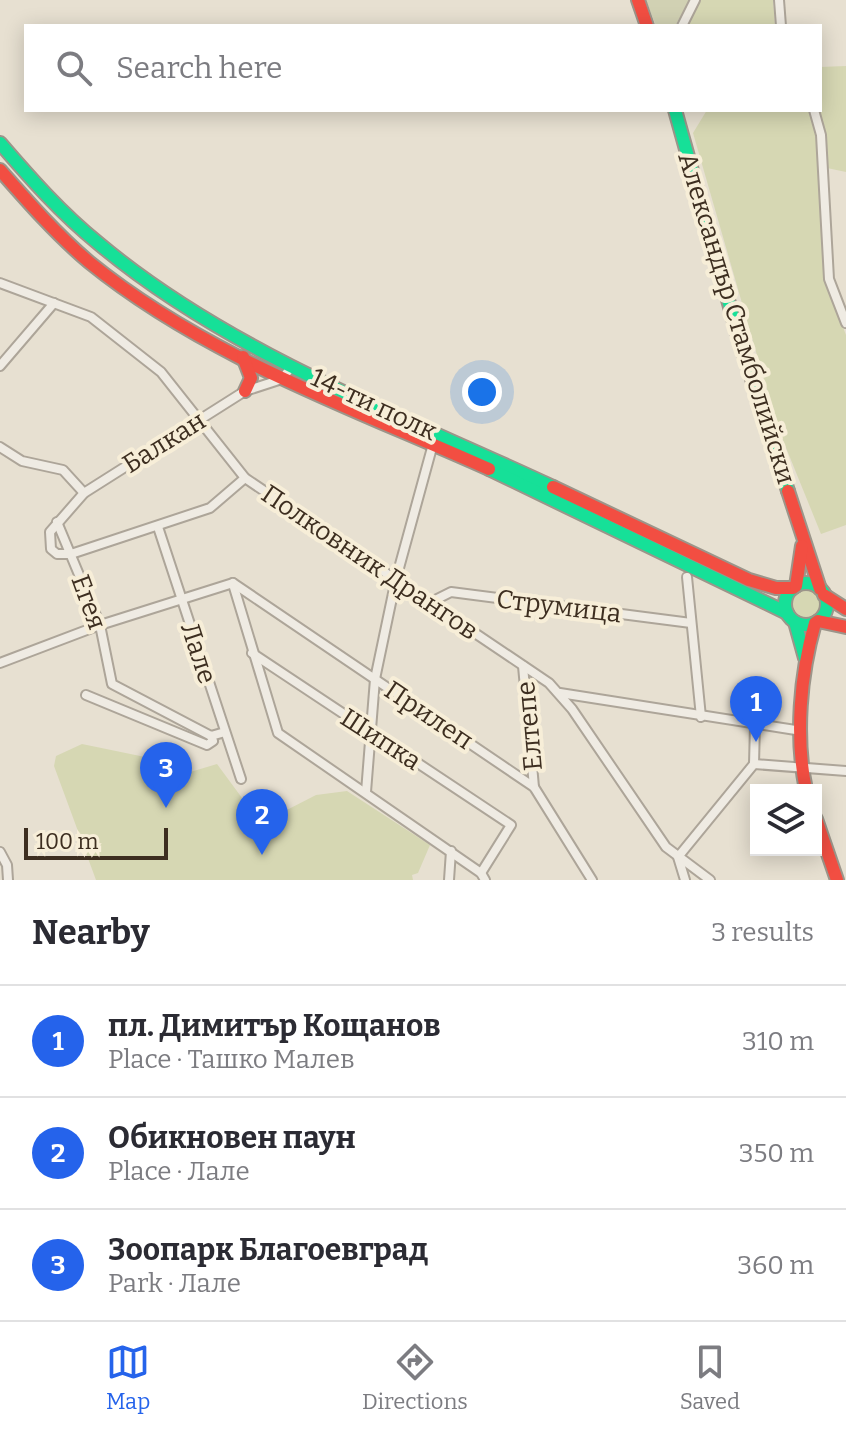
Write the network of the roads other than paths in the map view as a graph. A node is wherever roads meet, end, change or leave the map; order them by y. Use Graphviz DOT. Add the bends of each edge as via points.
graph roads {
  1 [pos="638,0"];
  2 [pos="695,0"];
  3 [pos="779,0"];
  4 [pos="646,24"];
  5 [pos="683,24"];
  6 [pos="781,24"];
  7 [pos="676,112"];
  8 [pos="815,112"];
  9 [pos="0,143"];
  10 [pos="0,170"];
  11 [pos="0,283"];
  12 [pos="54,303"];
  13 [pos="846,323"];
  14 [pos="243,357"];
  15 [pos="0,366"];
  16 [pos="292,366"];
  17 [pos="282,379"];
  18 [pos="245,391"];
  19 [pos="200,419"];
  20 [pos="433,444"];
  21 [pos="0,447"];
  22 [pos="245,478"];
  23 [pos="84,493"];
  24 [pos="57,522"];
  25 [pos="158,527"];
  26 [pos="801,527"];
  27 [pos="71,554"];
  28 [pos="687,577"];
  29 [pos="396,579"];
  30 [pos="233,583"];
  31 [pos="794,587"];
  32 [pos="822,592"];
  33 [pos="181,598"];
  34 [pos="429,603"];
  35 [pos="846,609"];
  36 [pos="791,617"];
  37 [pos="817,622"];
  38 [pos="691,623"];
  39 [pos="100,625"];
  40 [pos="846,627"];
  41 [pos="251,653"];
  42 [pos="806,661"];
  43 [pos="0,663"];
  44 [pos="523,666"];
  45 [pos="375,679"];
  46 [pos="560,693"];
  47 [pos="86,695"];
  48 [pos="701,717"];
  49 [pos="755,725"];
  50 [pos="802,731"];
  51 [pos="225,732"];
  52 [pos="371,733"];
  53 [pos="211,736"];
  54 [pos="754,764"];
  55 [pos="800,767"];
  56 [pos="846,771"];
  57 [pos="241,779"];
  58 [pos="804,784"];
  59 [pos="534,787"];
  60 [pos="366,792"];
  61 [pos="822,837"];
  62 [pos="451,851"];
  63 [pos="0,852"];
  64 [pos="678,857"];
  65 [pos="831,865"];
  66 [pos="846,865"];
  67 [pos="483,876"];
  68 [pos="8,880"];
  69 [pos="449,880"];
  70 [pos="592,880"];
  71 [pos="685,880"];
  72 [pos="710,880"];
  73 [pos="837,880"];
  1 -- 4 [label="street"];
  2 -- 5 [label="street"];
  3 -- 6 [label="street"];
  7 -- 26 [label="street, Александър Стамболийски" via="737,332"];
  8 -- 13 [label="street" via="821,135 829,279"];
  9 -- 16 [label="street, 14-ти полк" via="40,194 85,236"];
  10 -- 14 [label="street, 14-ти полк" via="39,219 94,269"];
  11 -- 12 [label="street, Полковник Дрангов"];
  12 -- 15 [label="street"];
  12 -- 19 [label="street, Полковник Дрангов" via="91,317 144,356"];
  14 -- 17 [label="street, 14-ти полк"];
  14 -- 18 [label="street" via="251,378"];
  16 -- 17 [label="street"];
  16 -- 31 [label="street, 14-ти полк" via="749,580"];
  17 -- 18 [label="street, Балкан"];
  17 -- 20 [label="street, 14-ти полк"];
  18 -- 19 [label="street, Балкан"];
  19 -- 22 [label="street, Полковник Дрангов"];
  19 -- 23 [label="street, Балкан"];
  20 -- 29 [label="street"];
  20 -- 36 [label="street, 14-ти полк" via="590,515"];
  21 -- 23 [label="street" via="22,461 63,470"];
  22 -- 25 [label="street" via="210,508"];
  22 -- 29 [label="street, Полковник Дрангов"];
  23 -- 24 [label="street, Балкан"];
  24 -- 27 [label="street, Егея"];
  24 -- 27 [label="street" via="50,532 51,549"];
  25 -- 27 [label="street"];
  25 -- 33 [label="street, Лале"];
  26 -- 31 [label="street, Александър Стамболийски" via="802,556"];
  26 -- 32 [label="street, Александър Стамболийски"];
  27 -- 39 [label="street, Егея"];
  28 -- 38 [label="street"];
  29 -- 34 [label="street, Полковник Дрангов"];
  29 -- 45 [label="street"];
  30 -- 33 [label="street"];
  30 -- 41 [label="street"];
  30 -- 45 [label="street, Прилеп"];
  31 -- 32 [label="street" via="808,584"];
  31 -- 36 [label="street" via="786,598"];
  32 -- 35 [label="street"];
  32 -- 37 [label="street" via="826,609"];
  33 -- 39 [label="street"];
  33 -- 51 [label="street, Лале"];
  34 -- 38 [label="street, Струмица" via="451,592"];
  34 -- 44 [label="street, Полковник Дрангов"];
  36 -- 37 [label="street"];
  36 -- 42 [label="street"];
  37 -- 40 [label="street"];
  37 -- 42 [label="street"];
  38 -- 48 [label="street"];
  39 -- 43 [label="street"];
  39 -- 53 [label="street, Егея" via="112,684"];
  41 -- 52 [label="street, Шипка"];
  41 -- 60 [label="street" via="278,733"];
  42 -- 50 [label="street"];
  44 -- 46 [label="street, Полковник Дрангов"];
  44 -- 59 [label="street, Елтепе"];
  45 -- 52 [label="street"];
  45 -- 59 [label="street, Прилеп"];
  46 -- 48 [label="street"];
  46 -- 64 [label="street, Полковник Дрангов" via="654,832"];
  47 -- 53 [label="street" via="207,745"];
  48 -- 49 [label="street"];
  49 -- 50 [label="street"];
  49 -- 54 [label="street"];
  50 -- 55 [label="street"];
  51 -- 53 [label="street"];
  51 -- 57 [label="street, Лале"];
  52 -- 60 [label="street"];
  52 -- 67 [label="street, Шипка" via="511,825"];
  54 -- 55 [label="street"];
  54 -- 64 [label="street"];
  55 -- 56 [label="street"];
  55 -- 58 [label="street"];
  59 -- 70 [label="street, Прилеп"];
  60 -- 62 [label="street"];
  61 -- 65 [label="street"];
  62 -- 67 [label="street"];
  62 -- 69 [label="street"];
  63 -- 68 [label="street"];
  64 -- 71 [label="street"];
  64 -- 72 [label="street, Полковник Дрангов"];
  65 -- 66 [label="street"];
  65 -- 73 [label="street"];
}
